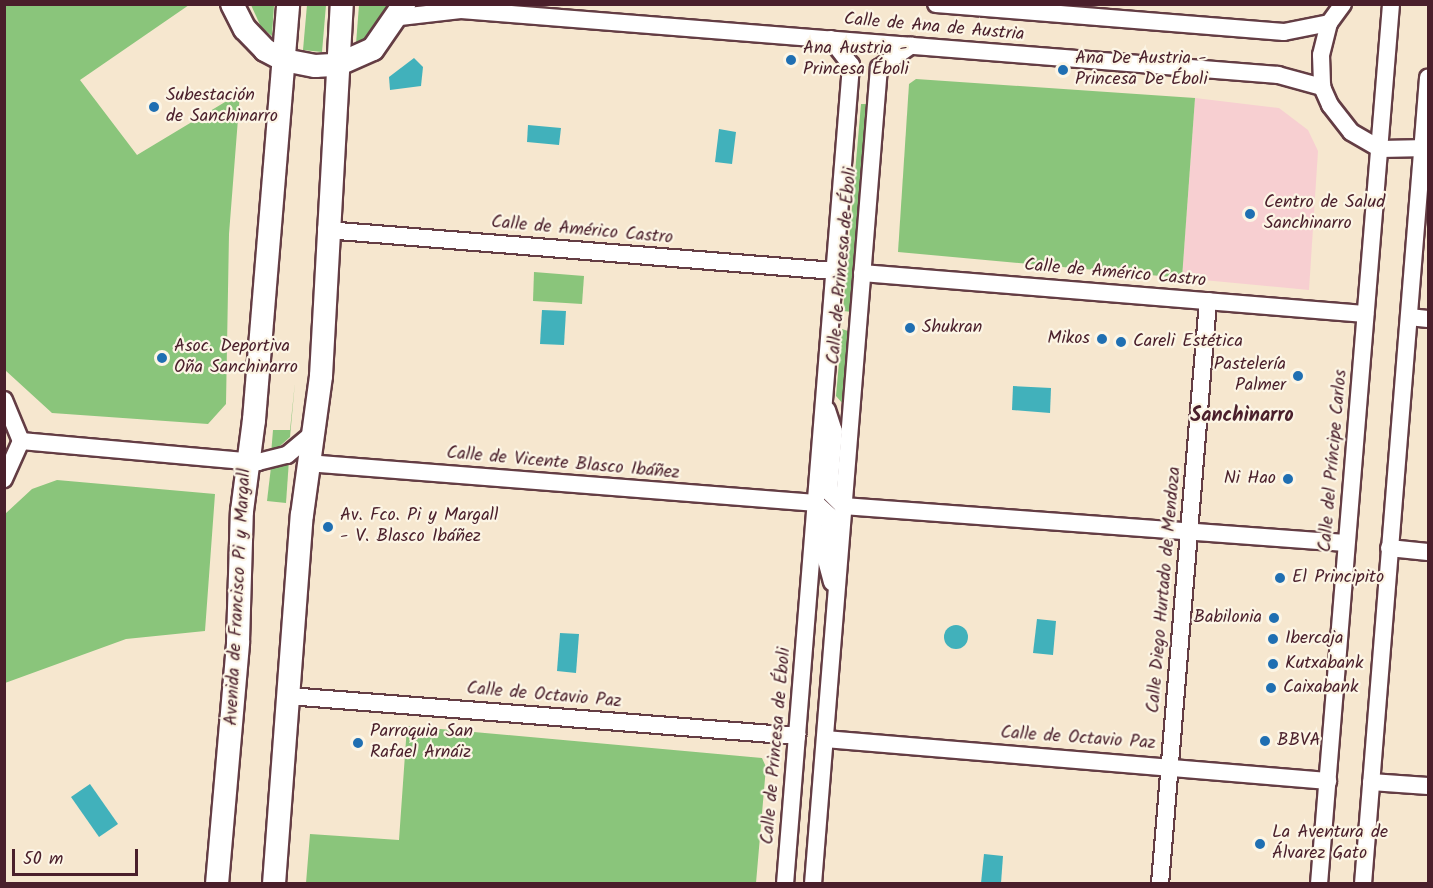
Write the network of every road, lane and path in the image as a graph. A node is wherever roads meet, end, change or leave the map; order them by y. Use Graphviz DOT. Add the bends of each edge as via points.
graph roads {
  1 [pos="232,4"];
  2 [pos="288,4"];
  3 [pos="342,4"];
  4 [pos="936,4"];
  5 [pos="1343,4"];
  6 [pos="1391,4"];
  7 [pos="402,11"];
  8 [pos="1329,23"];
  9 [pos="831,39"];
  10 [pos="911,46"];
  11 [pos="284,60"];
  12 [pos="337,65"];
  13 [pos="1428,78"];
  14 [pos="1322,87"];
  15 [pos="1380,149"];
  16 [pos="1426,149"];
  17 [pos="326,230"];
  18 [pos="835,271"];
  19 [pos="862,273"];
  20 [pos="1208,301"];
  21 [pos="1365,314"];
  22 [pos="1409,317"];
  23 [pos="1428,319"];
  24 [pos="4,400"];
  25 [pos="824,402"];
  26 [pos="310,436"];
  27 [pos="21,441"];
  28 [pos="246,461"];
  29 [pos="307,463"];
  30 [pos="4,479"];
  31 [pos="816,503"];
  32 [pos="843,506"];
  33 [pos="1189,534"];
  34 [pos="1346,543"];
  35 [pos="1389,548"];
  36 [pos="1428,552"];
  37 [pos="835,596"];
  38 [pos="288,696"];
  39 [pos="797,736"];
  40 [pos="825,739"];
  41 [pos="1170,766"];
  42 [pos="1328,781"];
  43 [pos="1371,782"];
  44 [pos="1428,786"];
  45 [pos="217,884"];
  46 [pos="274,884"];
  47 [pos="785,884"];
  48 [pos="813,884"];
  49 [pos="1161,884"];
  50 [pos="1319,884"];
  51 [pos="1363,884"];
  1 -- 11 [label="street" via="256,42"];
  2 -- 11 [label="street, Avenida de Francisco Pi y Margall"];
  3 -- 12 [label="street"];
  4 -- 8 [label="street, Calle de Ana de Austria" via="1284,32"];
  5 -- 8 [label="street"];
  6 -- 15 [label="street, Calle del Príncipe Carlos"];
  7 -- 9 [label="street, Calle de Ana de Austria" via="455,9"];
  7 -- 12 [label="street" via="373,49"];
  8 -- 14 [label="street" via="1320,55"];
  9 -- 10 [label="street, Calle de Ana de Austria"];
  9 -- 18 [label="street, Calle de Princesa de Éboli" via="851,65"];
  10 -- 14 [label="street, Calle de Ana de Austria" via="1278,75"];
  10 -- 19 [label="street, Calle de Princesa de Éboli" via="879,68"];
  11 -- 12 [label="street"];
  11 -- 28 [label="street, Avenida de Francisco Pi y Margall"];
  12 -- 17 [label="street"];
  13 -- 16 [label="street"];
  14 -- 15 [label="street" via="1340,119"];
  15 -- 16 [label="street"];
  15 -- 21 [label="street, Calle del Príncipe Carlos"];
  16 -- 22 [label="street"];
  17 -- 18 [label="street, Calle de Américo Castro"];
  17 -- 26 [label="street" via="321,376"];
  18 -- 25 [label="street, Calle de Princesa de Éboli"];
  19 -- 20 [label="street, Calle de Américo Castro"];
  19 -- 32 [label="street, Calle de Princesa de Éboli"];
  20 -- 21 [label="street, Calle de Américo Castro"];
  20 -- 33 [label="street, Calle Diego Hurtado de Mendoza"];
  21 -- 34 [label="street, Calle del Príncipe Carlos"];
  22 -- 23 [label="street"];
  22 -- 35 [label="street"];
  24 -- 27 [label="street"];
  25 -- 31 [label="street, Calle de Princesa de Éboli"];
  25 -- 32 [label="street, Calle de Princesa de Éboli" via="834,431 829,492"];
  26 -- 28 [label="street" via="279,458"];
  26 -- 29 [label="street"];
  27 -- 28 [label="street"];
  27 -- 30 [label="street"];
  28 -- 45 [label="street, Avenida de Francisco Pi y Margall" via="238,642"];
  29 -- 31 [label="street, Calle de Vicente Blasco Ibáñez"];
  29 -- 38 [label="street"];
  31 -- 37 [label="street, Calle de Princesa de Éboli" via="830,516 826,560"];
  31 -- 39 [label="street, Calle de Princesa de Éboli"];
  32 -- 33 [label="street"];
  32 -- 37 [label="street, Calle de Princesa de Éboli"];
  33 -- 34 [label="street"];
  33 -- 41 [label="street, Calle Diego Hurtado de Mendoza"];
  34 -- 42 [label="street, Calle del Príncipe Carlos"];
  35 -- 36 [label="street"];
  35 -- 43 [label="street"];
  37 -- 40 [label="street, Calle de Princesa de Éboli"];
  38 -- 39 [label="street, Calle de Octavio Paz"];
  38 -- 46 [label="street"];
  39 -- 47 [label="street, Calle de Princesa de Éboli"];
  40 -- 41 [label="street, Calle de Octavio Paz"];
  40 -- 48 [label="street, Calle de Princesa de Éboli"];
  41 -- 42 [label="street, Calle de Octavio Paz"];
  41 -- 49 [label="street, Calle Diego Hurtado de Mendoza"];
  42 -- 50 [label="street, Calle del Príncipe Carlos"];
  43 -- 44 [label="street"];
  43 -- 51 [label="street"];
}
